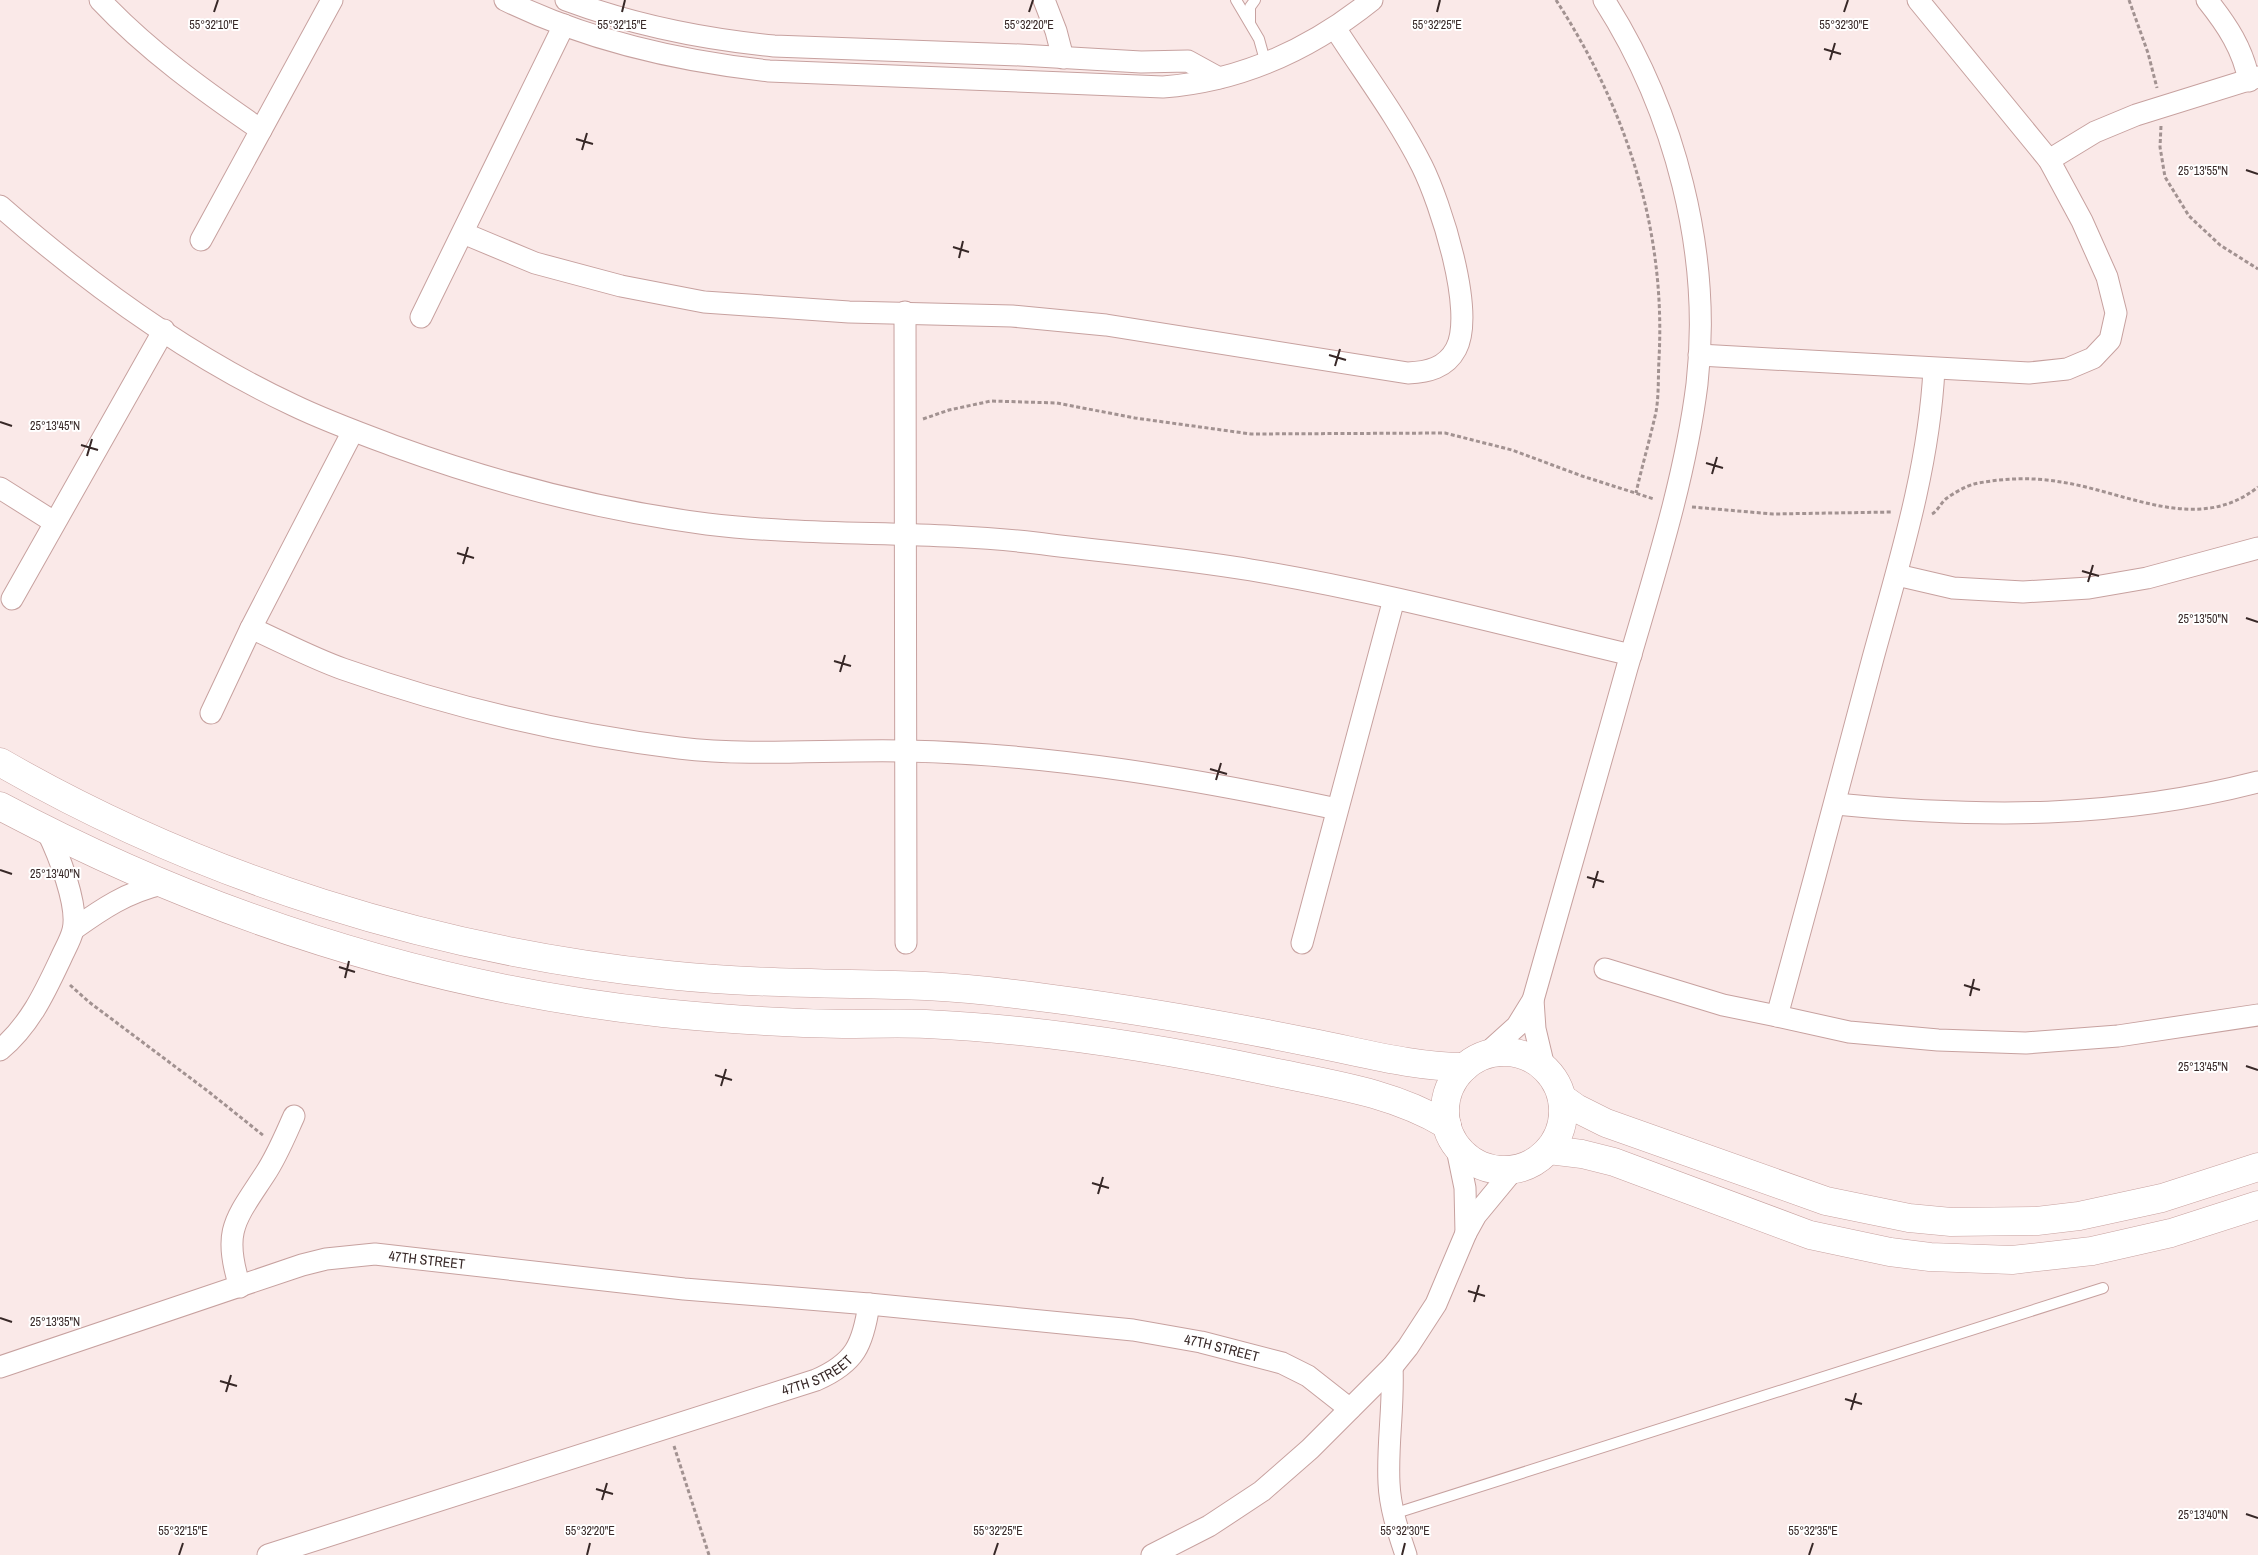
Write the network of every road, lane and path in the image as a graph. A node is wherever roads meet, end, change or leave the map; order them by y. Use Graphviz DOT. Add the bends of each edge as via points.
graph roads {
  1 [pos="100,0"];
  2 [pos="332,0"];
  3 [pos="505,0"];
  4 [pos="566,0"];
  5 [pos="1044,0"];
  6 [pos="1236,0"];
  7 [pos="1255,0"];
  8 [pos="1372,0"];
  9 [pos="1556,0"];
  10 [pos="1604,0"];
  11 [pos="1918,0"];
  12 [pos="2129,0"];
  13 [pos="2207,0"];
  14 [pos="1250,22"];
  15 [pos="564,25"];
  16 [pos="1335,28"];
  17 [pos="1063,58"];
  18 [pos="1266,64"];
  19 [pos="1219,78"];
  20 [pos="2254,79"];
  21 [pos="2161,108"];
  22 [pos="261,130"];
  23 [pos="2049,160"];
  24 [pos="0,206"];
  25 [pos="463,233"];
  26 [pos="201,240"];
  27 [pos="2258,269"];
  28 [pos="906,312"];
  29 [pos="421,317"];
  30 [pos="164,330"];
  31 [pos="1699,355"];
  32 [pos="1934,369"];
  33 [pos="906,425"];
  34 [pos="353,431"];
  35 [pos="2258,486"];
  36 [pos="0,488"];
  37 [pos="1636,493"];
  38 [pos="1672,505"];
  39 [pos="1912,511"];
  40 [pos="54,522"];
  41 [pos="907,534"];
  42 [pos="2258,548"];
  43 [pos="1897,574"];
  44 [pos="12,599"];
  45 [pos="1394,599"];
  46 [pos="251,628"];
  47 [pos="1631,655"];
  48 [pos="211,713"];
  49 [pos="907,751"];
  50 [pos="0,762"];
  51 [pos="2258,782"];
  52 [pos="1836,804"];
  53 [pos="0,806"];
  54 [pos="1337,809"];
  55 [pos="47,831"];
  56 [pos="162,884"];
  57 [pos="74,930"];
  58 [pos="906,943"];
  59 [pos="1302,943"];
  60 [pos="1605,968"];
  61 [pos="55,971"];
  62 [pos="1533,1000"];
  63 [pos="2258,1015"];
  64 [pos="1777,1016"];
  65 [pos="0,1050"];
  66 [pos="1475,1061"];
  67 [pos="1544,1066"];
  68 [pos="1562,1098"];
  69 [pos="294,1116"];
  70 [pos="1451,1135"];
  71 [pos="279,1149"];
  72 [pos="1549,1150"];
  73 [pos="2258,1167"];
  74 [pos="1514,1169"];
  75 [pos="2258,1205"];
  76 [pos="1466,1233"];
  77 [pos="240,1287"];
  78 [pos="2103,1288"];
  79 [pos="869,1304"];
  80 [pos="0,1367"];
  81 [pos="1392,1367"];
  82 [pos="1350,1409"];
  83 [pos="667,1426"];
  84 [pos="1393,1514"];
  85 [pos="268,1555"];
  86 [pos="709,1555"];
  87 [pos="1152,1555"];
  88 [pos="1406,1555"];
  1 -- 22 [label="street" via="153,50"];
  2 -- 22 [label="street"];
  3 -- 15 [label="street"];
  4 -- 17 [label="street" via="657,28 735,42"];
  5 -- 17 [label="street"];
  6 -- 14 [label="lane"];
  7 -- 14 [label="lane" via="1250,7"];
  8 -- 16 [label="street"];
  9 -- 37 [label="path" via="1582,41 1630,147 1648,210 1657,262 1661,323 1656,410"];
  10 -- 31 [label="street" via="1633,50 1651,90 1679,172 1695,256"];
  11 -- 23 [label="street"];
  12 -- 21 [label="path" via="2148,53"];
  13 -- 20 [label="street" via="2236,41"];
  14 -- 18 [label="lane"];
  15 -- 19 [label="street" via="665,56 769,71 1140,87 1190,85"];
  15 -- 25 [label="street"];
  16 -- 18 [label="street"];
  16 -- 28 [label="street" via="1403,132 1438,200 1453,256 1460,313 1457,348 1446,363 1429,372 1408,373 1106,325 1012,316"];
  17 -- 19 [label="street" via="1188,61"];
  18 -- 19 [label="street"];
  20 -- 21 [label="street"];
  21 -- 23 [label="street" via="2096,132"];
  21 -- 27 [label="path" via="2160,148 2165,176 2189,216 2220,245"];
  22 -- 26 [label="street"];
  23 -- 32 [label="street" via="2107,277 2116,313 2110,340 2093,358 2068,369 2029,372"];
  24 -- 30 [label="street" via="53,252"];
  25 -- 28 [label="street" via="535,263 621,286 704,302"];
  25 -- 29 [label="street"];
  28 -- 33 [label="street"];
  30 -- 34 [label="street" via="233,374"];
  30 -- 40 [label="street"];
  31 -- 32 [label="street"];
  31 -- 38 [label="street" via="1689,429"];
  32 -- 39 [label="street" via="1927,443"];
  33 -- 37 [label="path" via="949,410 991,401 1056,403 1251,434 1445,433 1512,450"];
  33 -- 41 [label="street"];
  34 -- 41 [label="street" via="526,490 616,510 708,524 811,533"];
  34 -- 46 [label="street"];
  35 -- 39 [label="path" via="2244,498 2203,510 2161,507 2061,482 2018,478 1972,484 1946,498 1933,514"];
  36 -- 40 [label="street"];
  37 -- 38 [label="path"];
  38 -- 39 [label="path" via="1773,514"];
  38 -- 47 [label="street"];
  39 -- 43 [label="street"];
  40 -- 44 [label="street"];
  41 -- 45 [label="street" via="1029,542 1251,570"];
  41 -- 49 [label="street"];
  42 -- 43 [label="street" via="2147,578 2088,588 2023,592 1953,588"];
  43 -- 52 [label="street"];
  45 -- 47 [label="street"];
  45 -- 54 [label="street"];
  46 -- 48 [label="street"];
  46 -- 49 [label="street" via="341,668 459,706 569,730 680,748 796,753"];
  47 -- 62 [label="street"];
  49 -- 54 [label="street" via="1098,766 1183,778"];
  49 -- 58 [label="street"];
  50 -- 66 [label="street" via="100,814 237,873 358,914 491,947 608,968 671,975 929,986 1011,994 1176,1016 1404,1063"];
  51 -- 52 [label="street" via="2134,807 2056,813 1901,810"];
  52 -- 64 [label="street"];
  53 -- 55 [label="street"];
  54 -- 59 [label="street"];
  55 -- 56 [label="street"];
  55 -- 57 [label="street" via="69,891"];
  56 -- 57 [label="street" via="137,890 114,901"];
  56 -- 70 [label="street" via="284,930 346,949 536,995 665,1013 840,1024 927,1024 1089,1041 1238,1065 1376,1094 1413,1107"];
  57 -- 61 [label="street"];
  60 -- 64 [label="street" via="1715,1002"];
  61 -- 65 [label="street" via="34,1012"];
  61 -- 71 [label="path" via="89,1002"];
  62 -- 66 [label="street" via="1517,1026"];
  62 -- 67 [label="street" via="1535,1029"];
  63 -- 64 [label="street" via="2118,1036 2026,1043 1849,1032"];
  66 -- 67 [label="street" via="1511,1052"];
  66 -- 70 [label="street" via="1455,1079 1448,1093 1445,1109"];
  67 -- 68 [label="street"];
  68 -- 72 [label="street" via="1562,1124"];
  68 -- 73 [label="street" via="1606,1123 1826,1200 1918,1218 1994,1223 2079,1216 2162,1198"];
  69 -- 71 [label="street"];
  70 -- 74 [label="street" via="1464,1154 1482,1165 1501,1170"];
  70 -- 76 [label="street" via="1465,1188"];
  71 -- 77 [label="street" via="243,1206 233,1229 231,1256"];
  72 -- 74 [label="street" via="1534,1162"];
  72 -- 75 [label="street" via="1614,1162 1810,1235 1930,1257 2012,1260 2092,1252 2172,1233"];
  74 -- 76 [label="street" via="1488,1199"];
  76 -- 81 [label="street" via="1436,1304"];
  77 -- 79 [label="street, 47TH STREET" via="326,1259 375,1254 684,1289"];
  77 -- 80 [label="street, 47TH STREET"];
  78 -- 84 [label="lane"];
  79 -- 82 [label="street, 47TH STREET" via="1133,1330 1202,1342 1282,1363 1308,1376"];
  79 -- 83 [label="street, 47TH STREET" via="861,1344 848,1361 830,1374"];
  81 -- 82 [label="street"];
  81 -- 84 [label="street" via="1389,1465"];
  82 -- 87 [label="street" via="1262,1491 1209,1526"];
  83 -- 85 [label="street, 47TH STREET"];
  83 -- 86 [label="path"];
  84 -- 88 [label="street"];
}
